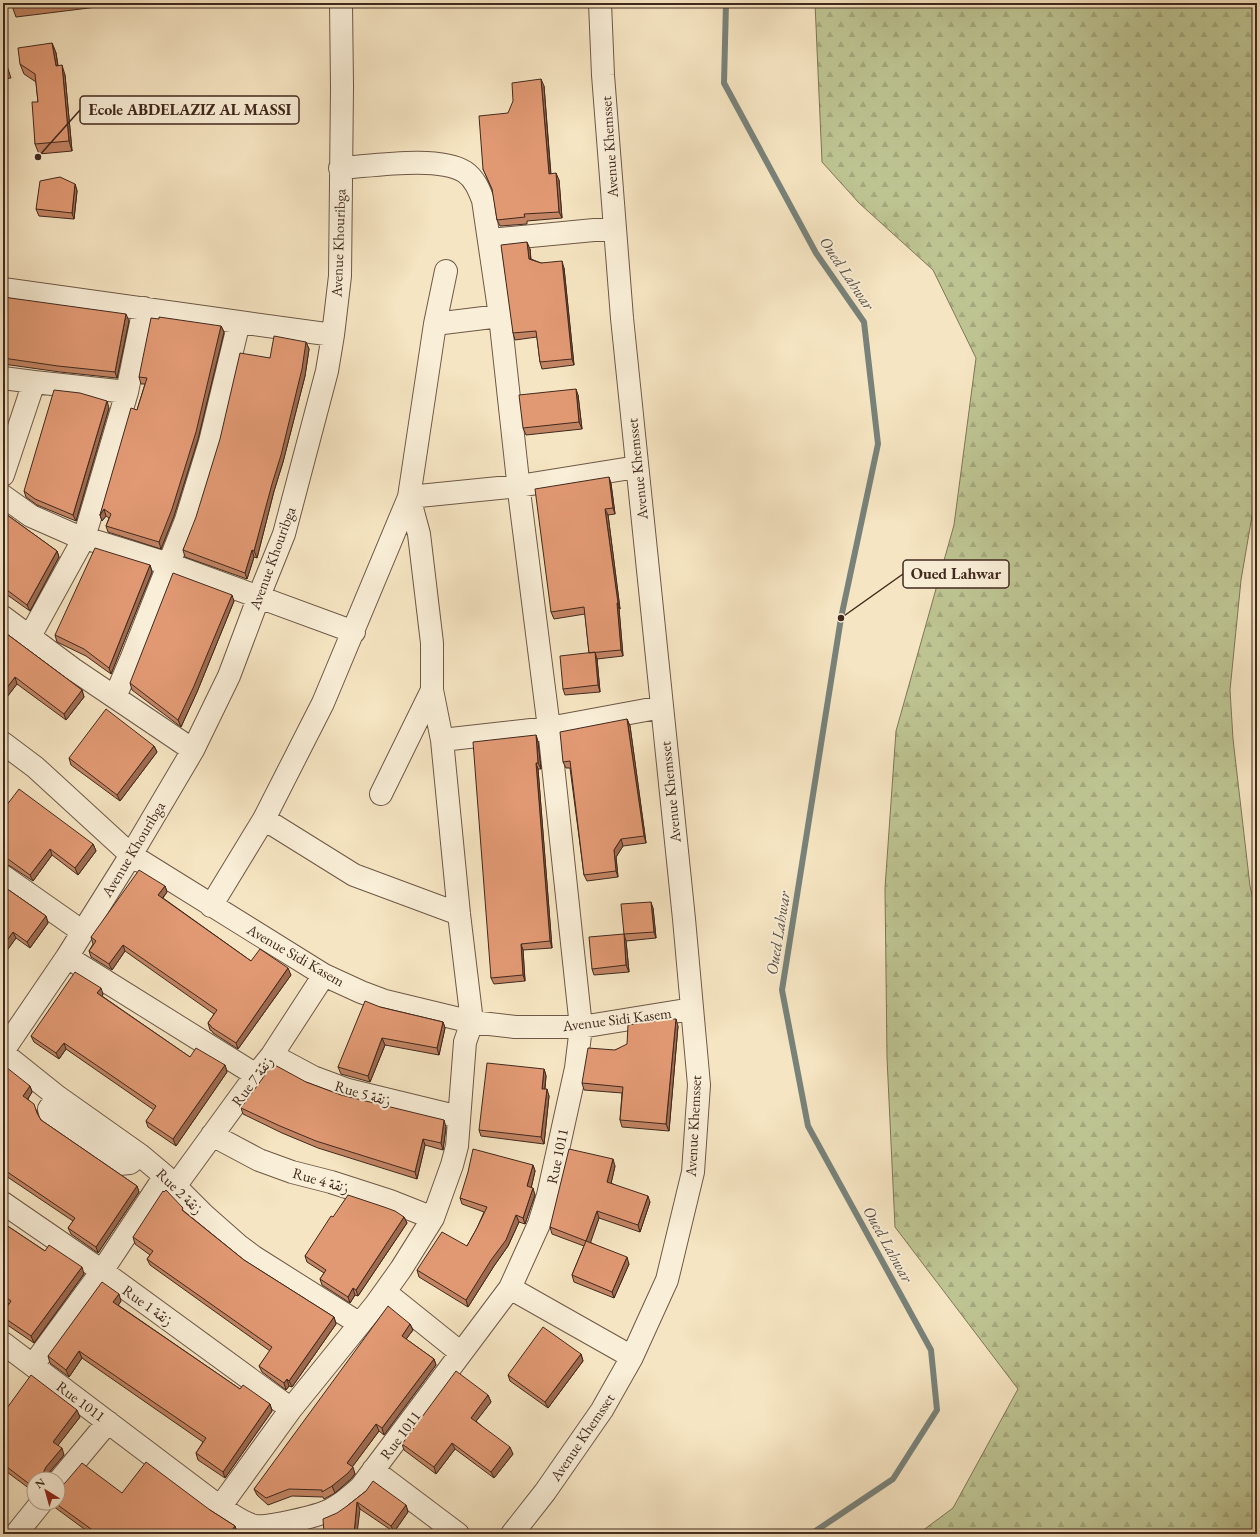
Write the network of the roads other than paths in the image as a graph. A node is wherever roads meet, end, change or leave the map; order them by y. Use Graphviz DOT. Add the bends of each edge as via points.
graph roads {
  1 [pos="341,3"];
  2 [pos="600,3"];
  3 [pos="340,168"];
  4 [pos="614,228"];
  5 [pos="489,240"];
  6 [pos="446,271"];
  7 [pos="3,289"];
  8 [pos="144,308"];
  9 [pos="500,316"];
  10 [pos="239,322"];
  11 [pos="435,324"];
  12 [pos="333,335"];
  13 [pos="3,378"];
  14 [pos="34,382"];
  15 [pos="127,392"];
  16 [pos="637,467"];
  17 [pos="3,475"];
  18 [pos="519,486"];
  19 [pos="3,496"];
  20 [pos="409,497"];
  21 [pos="84,538"];
  22 [pos="169,564"];
  23 [pos="259,596"];
  24 [pos="3,618"];
  25 [pos="354,632"];
  26 [pos="29,638"];
  27 [pos="432,690"];
  28 [pos="115,697"];
  29 [pos="662,707"];
  30 [pos="549,728"];
  31 [pos="442,740"];
  32 [pos="3,743"];
  33 [pos="193,750"];
  34 [pos="381,794"];
  35 [pos="264,819"];
  36 [pos="131,855"];
  37 [pos="3,876"];
  38 [pos="211,906"];
  39 [pos="459,914"];
  40 [pos="83,932"];
  41 [pos="67,958"];
  42 [pos="324,975"];
  43 [pos="692,1009"];
  44 [pos="472,1022"];
  45 [pos="581,1027"];
  46 [pos="3,1052"];
  47 [pos="272,1055"];
  48 [pos="256,1075"];
  49 [pos="459,1117"];
  50 [pos="212,1135"];
  51 [pos="171,1180"];
  52 [pos="3,1203"];
  53 [pos="432,1218"];
  54 [pos="102,1271"];
  55 [pos="510,1288"];
  56 [pos="385,1292"];
  57 [pos="360,1324"];
  58 [pos="3,1343"];
  59 [pos="461,1353"];
  60 [pos="632,1357"];
  61 [pos="33,1365"];
  62 [pos="291,1409"];
  63 [pos="108,1422"];
  64 [pos="373,1470"];
  65 [pos="66,1472"];
  66 [pos="220,1507"];
  67 [pos="35,1511"];
  68 [pos="3,1528"];
  69 [pos="243,1529"];
  70 [pos="11,1534"];
  71 [pos="16,1534"];
  72 [pos="458,1534"];
  73 [pos="512,1534"];
  1 -- 3 [label="street, Avenue Khouribga"];
  2 -- 4 [label="street, Avenue Khemsset"];
  3 -- 5 [label="street, Rue 1011" via="426,162 441,163 465,172 473,179 483,200"];
  3 -- 12 [label="street, Avenue Khouribga" via="340,276"];
  4 -- 5 [label="street"];
  4 -- 16 [label="street, Avenue Khemsset"];
  5 -- 9 [label="street, Rue 1011"];
  6 -- 11 [label="street"];
  7 -- 8 [label="street"];
  8 -- 10 [label="street"];
  8 -- 15 [label="street"];
  9 -- 11 [label="street"];
  9 -- 18 [label="street, Rue 1011"];
  10 -- 12 [label="street"];
  10 -- 22 [label="street" via="210,442 186,520"];
  11 -- 20 [label="street"];
  12 -- 23 [label="street, Avenue Khouribga" via="327,371 284,534"];
  13 -- 14 [label="street"];
  14 -- 15 [label="street"];
  14 -- 17 [label="street"];
  15 -- 21 [label="street"];
  16 -- 18 [label="street"];
  16 -- 29 [label="street, Avenue Khemsset"];
  18 -- 20 [label="street"];
  18 -- 30 [label="street, Rue 1011"];
  19 -- 21 [label="street" via="31,516"];
  20 -- 25 [label="street"];
  20 -- 27 [label="street" via="419,534 432,643"];
  21 -- 22 [label="street"];
  21 -- 26 [label="street"];
  22 -- 23 [label="street"];
  22 -- 28 [label="street"];
  23 -- 25 [label="street"];
  23 -- 33 [label="street, Avenue Khouribga" via="229,676"];
  24 -- 26 [label="street"];
  25 -- 35 [label="street" via="323,703"];
  26 -- 28 [label="street"];
  27 -- 31 [label="street"];
  27 -- 34 [label="street"];
  28 -- 33 [label="street"];
  29 -- 30 [label="street"];
  29 -- 43 [label="street, Avenue Khemsset"];
  30 -- 31 [label="street"];
  30 -- 45 [label="street, Rue 1011"];
  31 -- 39 [label="street"];
  32 -- 36 [label="street, Avenue Sidi Kasem" via="35,767"];
  33 -- 36 [label="street, Avenue Khouribga"];
  35 -- 38 [label="street"];
  35 -- 39 [label="street" via="354,875"];
  36 -- 38 [label="street, Avenue Sidi Kasem"];
  36 -- 40 [label="street, Avenue Khouribga"];
  37 -- 40 [label="street"];
  38 -- 42 [label="street, Avenue Sidi Kasem"];
  39 -- 44 [label="street"];
  40 -- 41 [label="street, Avenue Khouribga"];
  41 -- 46 [label="street, Avenue Khouribga"];
  41 -- 48 [label="street"];
  42 -- 44 [label="street, Avenue Sidi Kasem" via="385,1001"];
  42 -- 47 [label="street, Rue 7 زنقة"];
  43 -- 45 [label="street, Avenue Sidi Kasem"];
  43 -- 60 [label="street, Avenue Khemsset" via="698,1085 693,1172 667,1280"];
  44 -- 45 [label="street, Avenue Sidi Kasem" via="515,1027"];
  44 -- 49 [label="street" via="465,1042"];
  45 -- 55 [label="street, Rue 1011" via="576,1068 548,1195 539,1224"];
  46 -- 51 [label="street, Rue 2 زنقة" via="58,1098 140,1155"];
  47 -- 48 [label="street, Rue 7 زنقة"];
  47 -- 49 [label="street, Rue 5 زنقة" via="313,1077 348,1090"];
  48 -- 50 [label="street, Rue 7 زنقة"];
  49 -- 53 [label="street" via="457,1146 452,1165"];
  50 -- 51 [label="street, Rue 7 زنقة"];
  50 -- 53 [label="street, Rue 4 زنقة" via="260,1160 390,1201"];
  51 -- 54 [label="street, Rue 7 زنقة"];
  51 -- 57 [label="street, Rue 2 زنقة" via="204,1215 238,1245"];
  52 -- 54 [label="street, Rue 1 زنقة"];
  53 -- 56 [label="street"];
  54 -- 61 [label="street, Rue 7 زنقة"];
  54 -- 62 [label="street, Rue 1 زنقة"];
  55 -- 59 [label="street, Rue 1011"];
  55 -- 60 [label="street"];
  56 -- 57 [label="street"];
  56 -- 59 [label="street"];
  57 -- 62 [label="street"];
  58 -- 61 [label="street, Rue 1011"];
  59 -- 64 [label="street, Rue 1011"];
  60 -- 73 [label="street, Avenue Khemsset" via="602,1410 545,1492"];
  61 -- 63 [label="street, Rue 1011"];
  62 -- 66 [label="street"];
  63 -- 65 [label="street"];
  63 -- 66 [label="street, Rue 1011"];
  64 -- 69 [label="street, Rue 1011" via="360,1488 331,1510"];
  64 -- 72 [label="street"];
  66 -- 69 [label="street, Rue 1011"];
  67 -- 71 [label="street"];
  68 -- 70 [label="street"];
}
